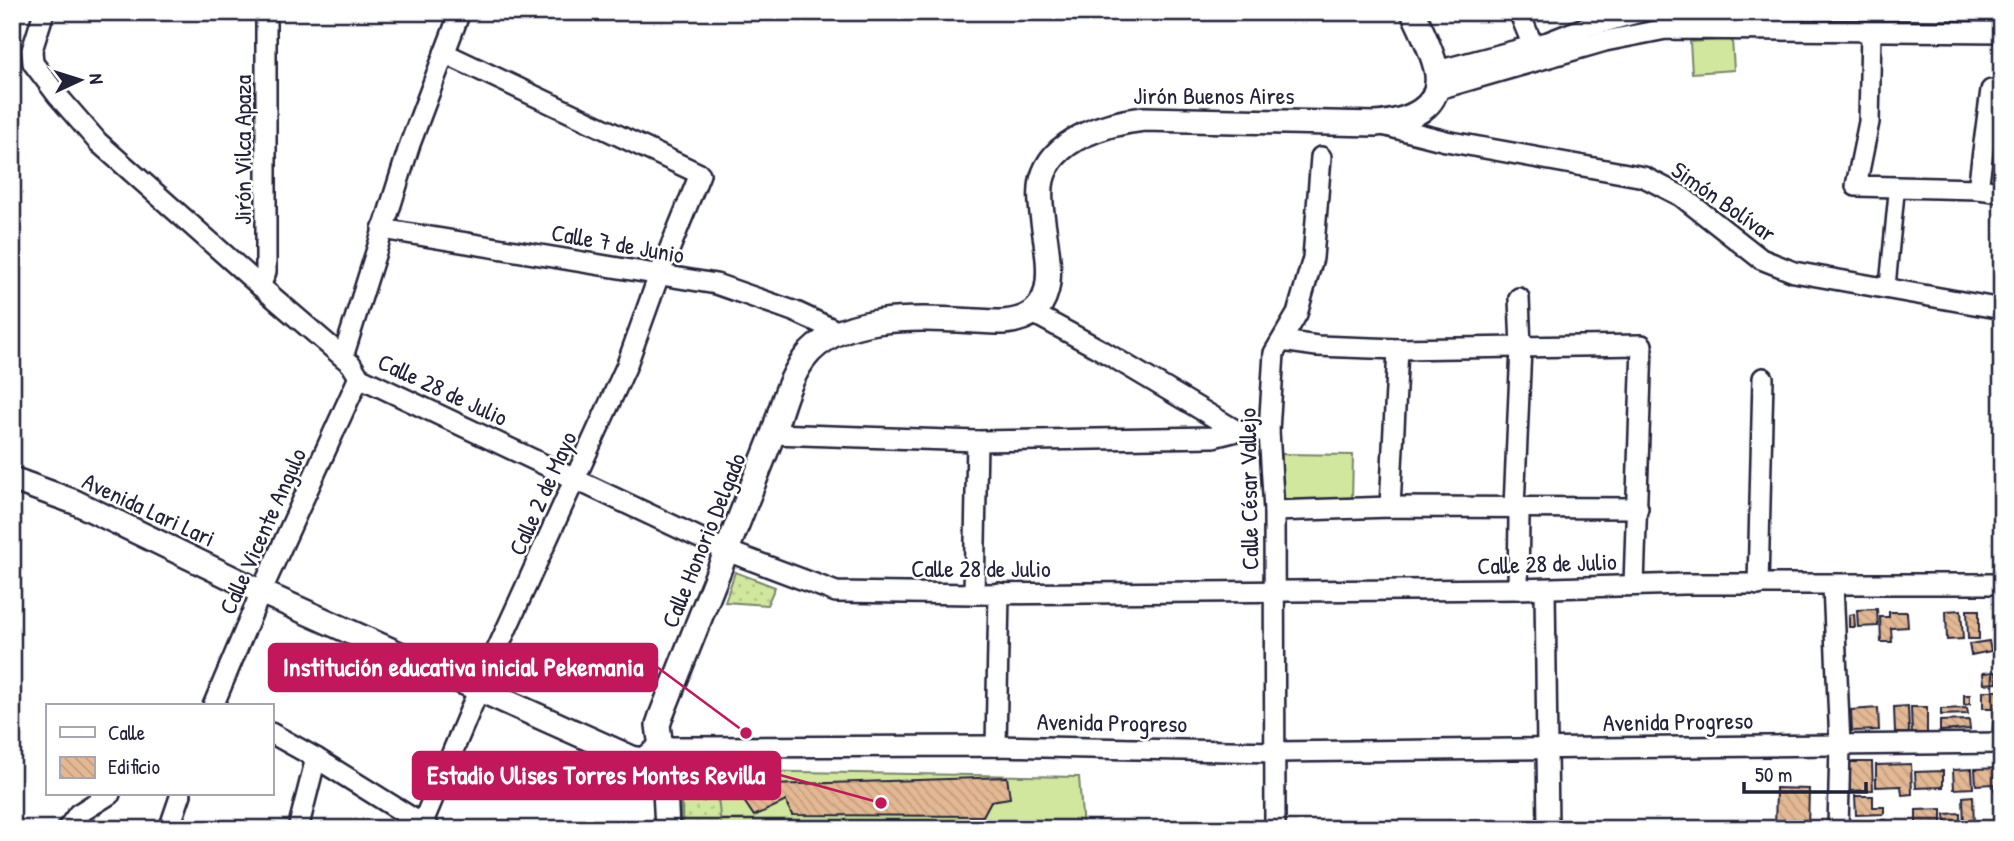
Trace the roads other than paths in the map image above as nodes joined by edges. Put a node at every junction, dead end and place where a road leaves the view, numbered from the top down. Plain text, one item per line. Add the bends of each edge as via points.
1 (44, 12) edge
2 (267, 12) edge
3 (460, 12) edge
4 (1413, 12) edge
5 (1519, 12) edge
6 (1640, 12) edge
7 (1871, 32) junction
8 (2002, 32) edge
9 (1535, 52) junction
10 (444, 53) junction
11 (1436, 80) junction
12 (1991, 90) dead end
13 (1376, 124) junction
14 (1321, 157) dead end
15 (1897, 188) junction
16 (1978, 189) junction
17 (2002, 192) edge
18 (382, 229) junction
19 (659, 275) junction
20 (260, 286) junction
21 (1881, 288) junction
22 (1519, 298) dead end
23 (2002, 309) edge
24 (1031, 312) junction
25 (839, 332) junction
26 (1282, 341) junction
27 (1521, 348) junction
28 (1398, 349) junction
29 (342, 357) junction
30 (359, 377) junction
31 (1763, 378) dead end
32 (1237, 431) junction
33 (1269, 431) junction
34 (773, 434) junction
35 (977, 441) junction
36 (12, 479) edge
37 (576, 479) junction
38 (1390, 507) junction
39 (1514, 507) junction
40 (1637, 508) junction
41 (1274, 511) junction
42 (727, 551) junction
43 (2002, 584) edge
44 (1634, 585) junction
45 (1758, 585) junction
46 (1833, 585) junction
47 (1518, 589) junction
48 (1545, 589) junction
49 (1275, 591) junction
50 (261, 592) junction
51 (999, 593) junction
52 (974, 594) junction
53 (479, 689) junction
54 (217, 704) edge
55 (273, 734) edge
56 (2002, 743) edge
57 (1840, 745) junction
58 (996, 746) junction
59 (661, 747) junction
60 (1548, 750) junction
61 (1275, 752) junction
62 (317, 758) junction
63 (107, 796) edge
64 (180, 796) edge
65 (72, 821) edge
66 (424, 827) edge
67 (169, 829) edge
68 (298, 829) edge
69 (667, 829) edge
70 (1275, 829) edge
71 (1548, 829) edge
72 (1838, 829) edge

1 - 20 street, Calle 28 de Julio via 32,50 33,63 58,96 98,142
2 - 20 street, Jirón Vilca Apaza via 266,272
3 - 10 street
4 - 11 street
5 - 9 street
6 - 9 street via 1589,26
7 - 8 street
7 - 9 street via 1666,29
7 - 15 street via 1869,122 1856,186
9 - 11 street
10 - 18 street
10 - 19 street, Calle 2 de Mayo via 700,174
11 - 13 street, Jirón Buenos Aires via 1424,109 1411,118
12 - 16 street
13 - 21 street, Simón Bolívar via 1644,177 1681,196 1761,259 1794,272
13 - 24 street, Jirón Buenos Aires via 1144,119 1089,133 1056,156 1042,181 1049,276 1045,294
14 - 26 street, Calle César Vallejo via 1313,258 1297,314
15 - 16 street
15 - 21 street via 1888,281
16 - 17 street
18 - 19 street, Calle 7 de Junio
18 - 29 street
19 - 25 street, Calle 7 de Junio via 716,284
19 - 37 street, Calle 2 de Mayo via 626,367
20 - 29 street, Calle 28 de Julio
21 - 23 street, Simón Bolívar
22 - 27 street
24 - 25 street via 1012,321 883,321
24 - 32 street
25 - 34 street, Calle Honorio Delgado via 814,347 800,365
26 - 28 street
26 - 33 street, Calle César Vallejo via 1275,353
27 - 28 street
27 - 39 street
27 - 40 street via 1642,345
28 - 38 street
29 - 30 street, Calle 28 de Julio
30 - 37 street, Calle 28 de Julio
30 - 50 street, Calle Vicente Angulo
31 - 45 street
32 - 33 street
32 - 35 street via 1213,437
33 - 41 street, Calle César Vallejo
34 - 35 street
34 - 42 street, Calle Honorio Delgado
35 - 52 street
36 - 50 street, Avenida Lari Lari via 75,502
37 - 42 street, Calle 28 de Julio
37 - 53 street, Calle 2 de Mayo
38 - 39 street
38 - 41 street
39 - 40 street
39 - 47 street via 1519,515
40 - 44 street
41 - 49 street, Calle César Vallejo
42 - 52 street, Calle 28 de Julio via 836,592
42 - 59 street, Calle Honorio Delgado via 661,716
43 - 46 street, Calle 28 de Julio
44 - 45 street, Calle 28 de Julio
44 - 48 street, Calle 28 de Julio
45 - 46 street, Calle 28 de Julio
46 - 57 street
47 - 48 street, Calle 28 de Julio
47 - 49 street, Calle 28 de Julio
48 - 60 street
49 - 51 street, Calle 28 de Julio
49 - 61 street, Calle César Vallejo
50 - 53 street, Avenida Progreso
50 - 54 street, Calle Vicente Angulo
51 - 52 street, Calle 28 de Julio
51 - 58 street
53 - 59 street, Avenida Progreso via 638,761
53 - 66 street, Calle 2 de Mayo
55 - 62 street
56 - 57 street, Avenida Progreso
57 - 60 street, Avenida Progreso
57 - 72 street
58 - 59 street, Avenida Progreso
58 - 61 street, Avenida Progreso
59 - 69 street, Calle Honorio Delgado
60 - 61 street, Avenida Progreso
60 - 71 street
61 - 70 street, Calle César Vallejo
62 - 66 street
62 - 68 street
63 - 65 street
64 - 67 street

